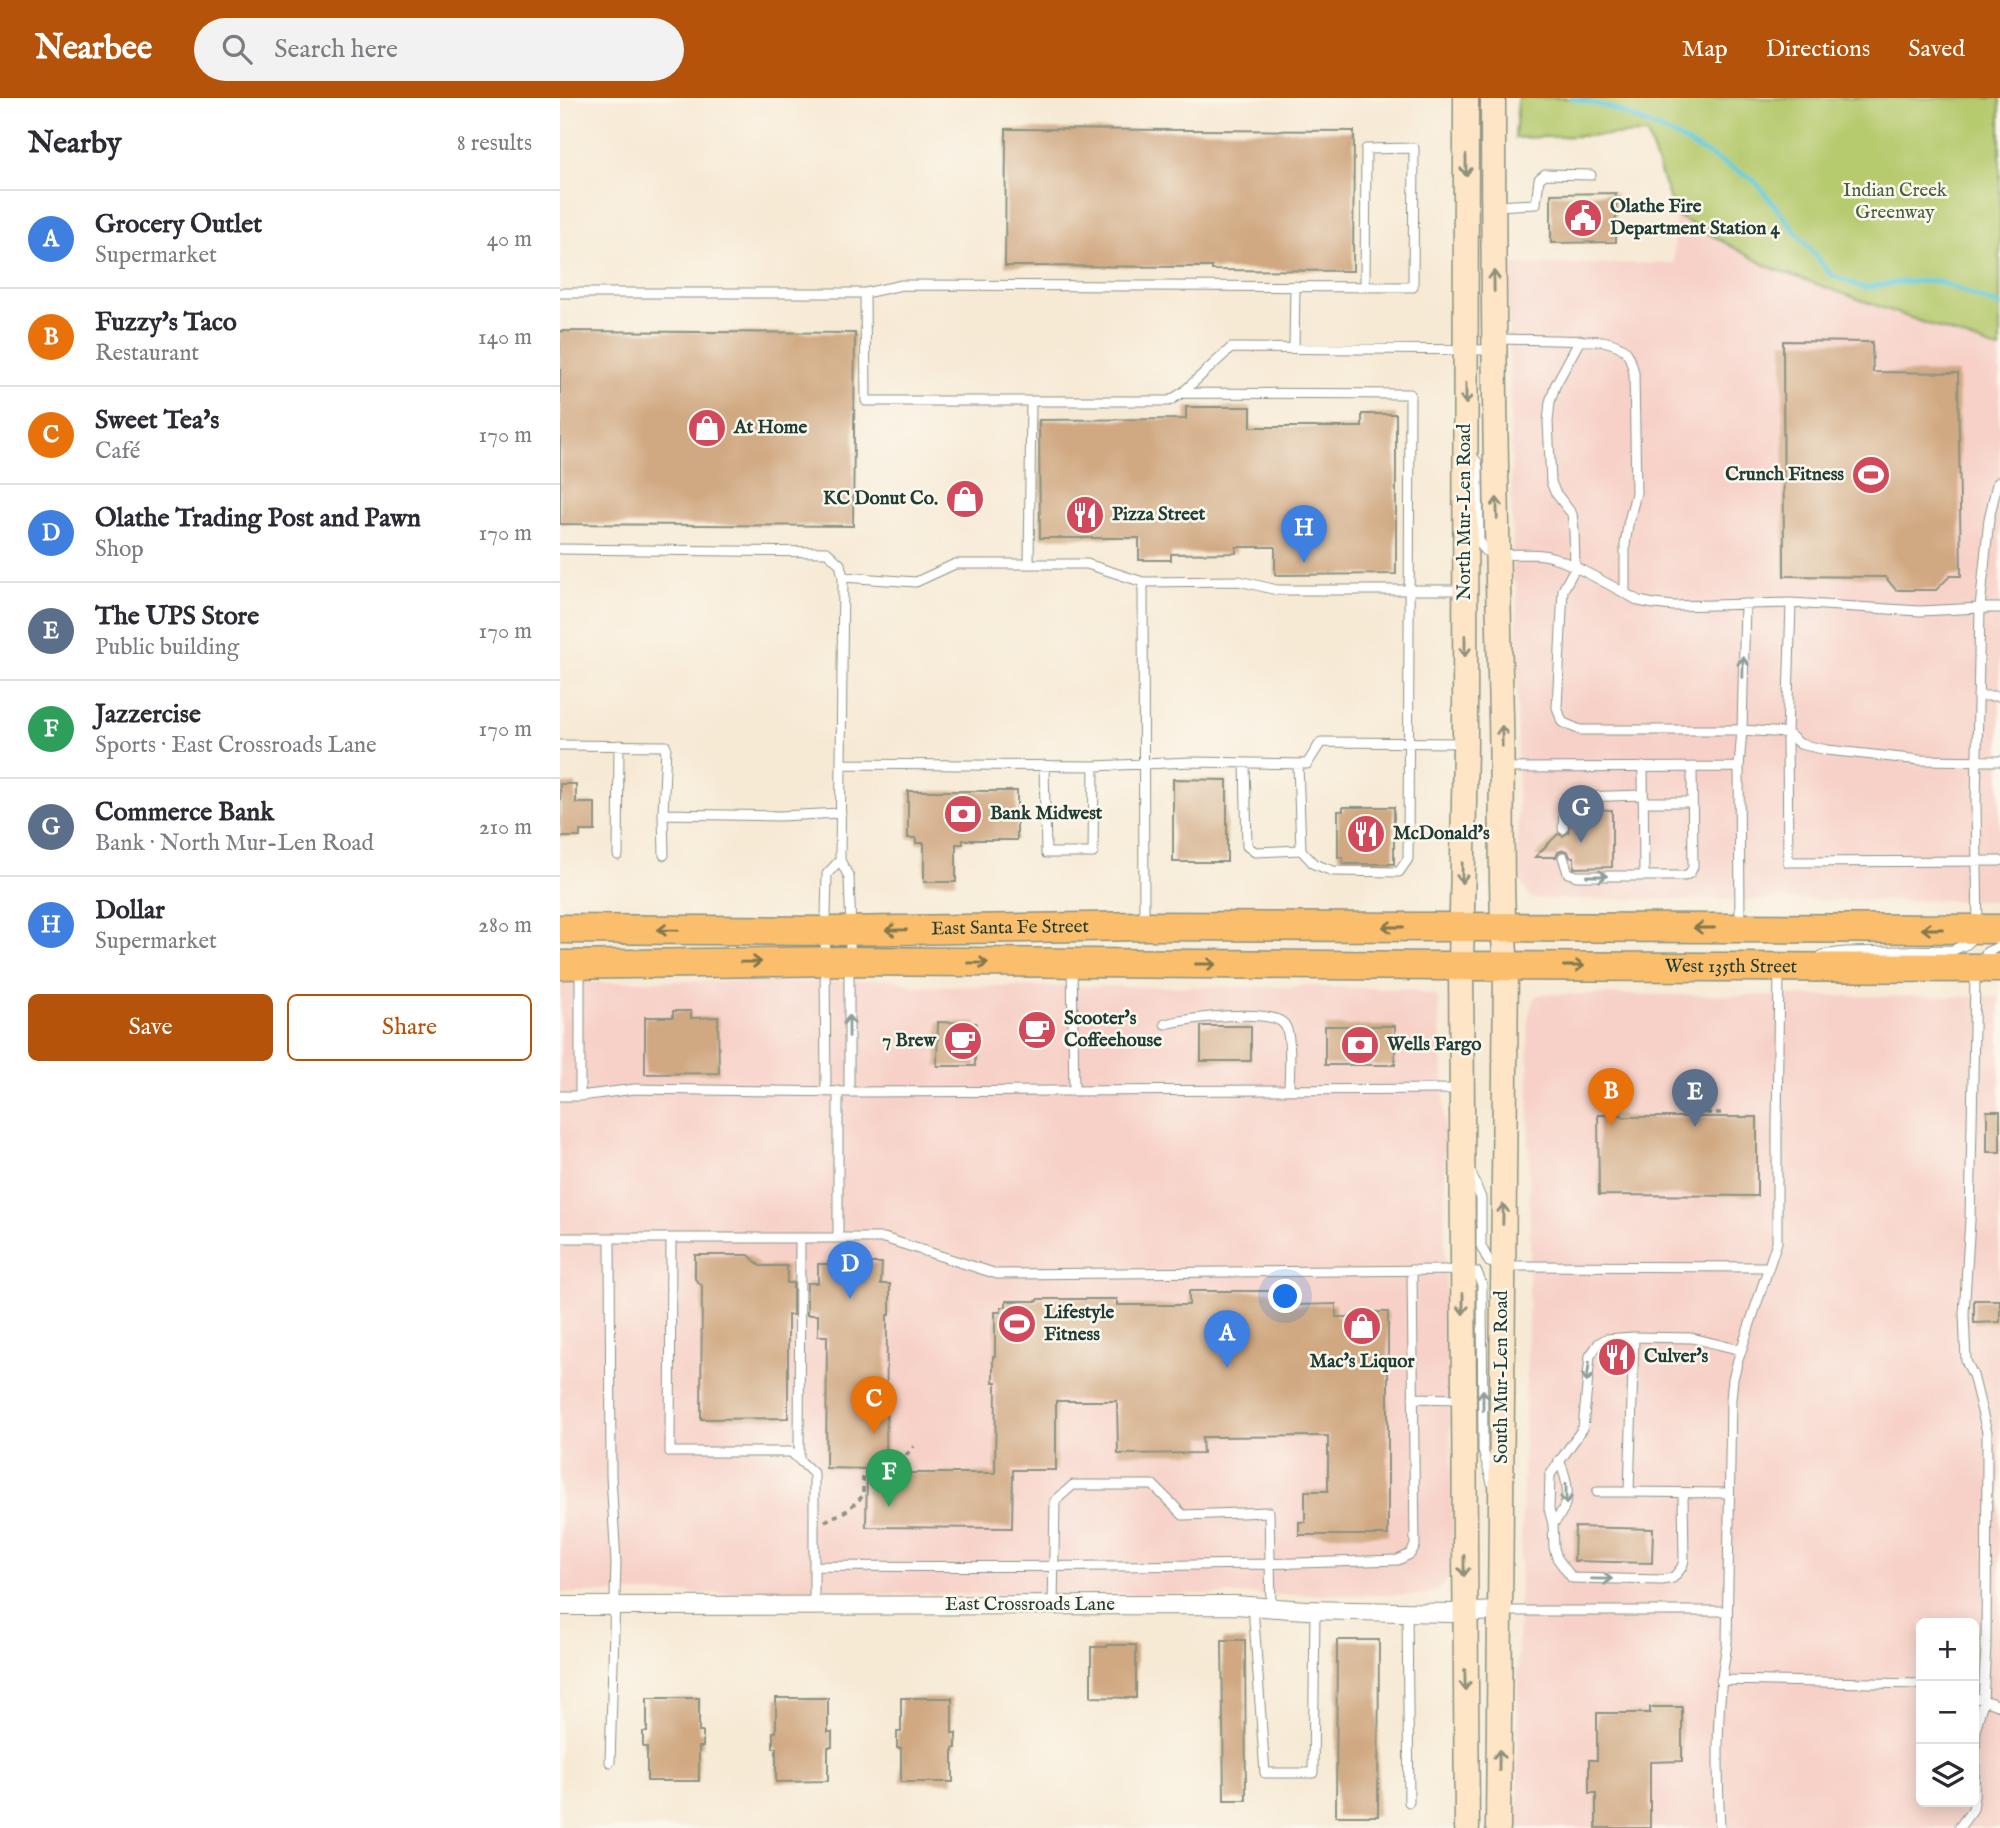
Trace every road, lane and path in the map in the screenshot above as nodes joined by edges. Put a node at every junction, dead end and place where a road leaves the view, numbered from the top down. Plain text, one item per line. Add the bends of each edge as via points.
1 (1466, 98) edge
2 (1493, 98) edge
3 (1591, 175) dead end
4 (1493, 206) junction
5 (1295, 286) junction
6 (1365, 287) junction
7 (560, 293) edge
8 (865, 293) junction
9 (1580, 341) junction
10 (1495, 344) junction
11 (1294, 348) junction
12 (1466, 349) junction
13 (1182, 393) junction
14 (1031, 402) junction
15 (1465, 449) junction
16 (2000, 481) edge
17 (560, 549) edge
18 (1497, 554) junction
19 (1029, 564) junction
20 (1575, 568) junction
21 (843, 577) junction
22 (1143, 582) junction
23 (1410, 590) junction
24 (1465, 590) junction
25 (1625, 593) junction
26 (1791, 603) junction
27 (1745, 604) junction
28 (1980, 608) junction
29 (2000, 608) edge
30 (1978, 696) junction
31 (2000, 696) edge
32 (1742, 730) junction
33 (1787, 733) junction
34 (1410, 742) junction
35 (1465, 743) junction
36 (560, 745) edge
37 (619, 745) junction
38 (1978, 761) junction
39 (2000, 761) edge
40 (1143, 763) junction
41 (1245, 763) junction
42 (842, 764) junction
43 (1044, 765) junction
44 (1298, 765) junction
45 (1094, 766) junction
46 (1643, 767) junction
47 (1692, 767) junction
48 (1739, 767) junction
49 (1503, 768) junction
50 (1643, 799) junction
51 (1692, 802) junction
52 (841, 813) junction
53 (663, 814) junction
54 (1563, 829) dead end
55 (1301, 850) junction
56 (618, 855) dead end
57 (664, 855) dead end
58 (1563, 857) dead end
59 (840, 860) junction
60 (2000, 861) edge
61 (1978, 862) junction
62 (1644, 876) junction
63 (1144, 926) junction
64 (1461, 927) junction
65 (1502, 927) junction
66 (1740, 928) junction
67 (560, 929) edge
68 (1989, 929) edge
69 (838, 931) junction
70 (2000, 946) edge
71 (837, 961) junction
72 (1072, 963) junction
73 (570, 965) edge
74 (1461, 966) junction
75 (1506, 966) junction
76 (1791, 967) junction
77 (1990, 967) edge
78 (1165, 1024) dead end
79 (1462, 1089) junction
80 (1289, 1090) junction
81 (826, 1091) junction
82 (838, 1091) junction
83 (1074, 1091) junction
84 (849, 1092) junction
85 (560, 1096) edge
86 (580, 1096) junction
87 (1706, 1114) dead end
88 (1723, 1114) dead end
89 (1462, 1151) junction
90 (560, 1238) edge
91 (610, 1238) junction
92 (671, 1238) junction
93 (800, 1238) junction
94 (838, 1238) junction
95 (1503, 1266) junction
96 (1768, 1267) junction
97 (1412, 1270) junction
98 (1463, 1270) junction
99 (1634, 1337) junction
100 (1741, 1350) junction
101 (1413, 1398) junction
102 (1463, 1399) junction
103 (914, 1446) dead end
104 (799, 1460) junction
105 (1559, 1460) junction
106 (1597, 1492) dead end
107 (1629, 1492) junction
108 (1683, 1493) junction
109 (1729, 1493) junction
110 (1501, 1515) junction
111 (1553, 1524) junction
112 (814, 1527) junction
113 (1270, 1564) junction
114 (814, 1566) junction
115 (1054, 1567) junction
116 (814, 1605) junction
117 (1053, 1605) junction
118 (560, 1606) edge
119 (616, 1606) junction
120 (1262, 1606) junction
121 (1315, 1610) junction
122 (1500, 1611) junction
123 (1727, 1611) junction
124 (1407, 1612) junction
125 (1465, 1612) junction
126 (1721, 1680) junction
127 (1916, 1684) edge
128 (1979, 1692) edge
129 (1979, 1699) edge
130 (2000, 1706) edge
131 (610, 1762) dead end
132 (1409, 1802) dead end
133 (1973, 1807) edge
134 (1467, 1828) edge
135 (1498, 1828) edge
136 (1720, 1828) edge
137 (1959, 1828) edge

1 -> 12 main road, North Mur-Len Road
2 - 4 main road, North Mur-Len Road
3 - 4 lane via 1545,174 1539,179 1536,204
10 -> 4 main road, North Mur-Len Road
5 - 6 lane
5 - 8 lane via 902,285
5 - 11 lane
6 - 6 lane via 1366,149 1414,148 1413,287
7 - 8 lane
8 - 14 lane via 866,401
9 - 10 lane
9 - 20 lane via 1556,386 1548,422 1552,482 1572,514
9 - 25 lane via 1619,345 1631,357 1634,373 1636,494 1625,545
10 - 12 lane
18 -> 10 main road, North Mur-Len Road
11 - 12 lane
11 - 13 lane via 1231,348
12 -> 15 main road, North Mur-Len Road
13 - 14 lane via 1169,401
13 - 23 lane via 1410,394
14 - 19 lane
15 - 18 lane via 1478,468 1480,544
15 - 24 main road, North Mur-Len Road
16 - 28 lane via 1989,519
17 - 21 lane via 827,552 840,564
18 - 20 lane via 1553,557
49 -> 18 main road, North Mur-Len Road
19 - 21 lane via 955,564 916,582
19 - 22 lane via 1087,564
20 - 25 lane
20 - 32 lane via 1563,590 1557,707 1562,722 1580,730
21 - 42 lane
22 - 23 lane via 1239,581 1277,590
22 - 40 lane
23 - 24 lane
23 - 34 lane
24 -> 35 main road, North Mur-Len Road
25 - 27 lane via 1639,601 1674,606
26 - 27 lane
26 - 28 lane via 1920,611
26 - 33 lane
32 -> 27 lane
28 - 29 lane
28 - 30 lane
30 - 31 lane
30 - 38 lane
32 - 33 lane
32 - 48 lane
33 - 38 lane via 1800,744 1827,750
33 - 61 lane via 1788,862
34 - 35 lane
34 - 44 lane via 1321,742 1307,765
34 - 55 lane via 1408,859 1399,872 1333,871 1314,864
35 -> 64 main road, North Mur-Len Road
36 - 37 lane
37 - 53 lane via 666,746
37 - 56 lane
38 - 39 lane
38 - 61 lane
40 - 41 lane
40 - 45 lane
40 - 63 lane
41 - 44 lane
41 - 55 lane via 1247,846 1255,852
42 - 43 lane
42 - 52 lane
43 - 45 lane
43 - 45 lane via 1046,853 1093,853
44 - 55 lane
46 - 47 lane
46 - 49 lane
46 - 50 lane
47 - 48 lane
47 - 51 lane
48 - 66 lane
49 - 65 main road, North Mur-Len Road
50 - 51 lane
50 - 54 lane via 1578,797 1564,808
50 - 62 lane
51 - 62 lane via 1690,873
52 - 53 lane
52 - 59 lane
53 - 57 lane
58 -> 62 lane via 1568,873 1577,876
59 - 69 lane via 849,877
59 - 69 lane via 827,874
60 - 61 lane
61 - 68 lane
64 -> 63 main road, East Santa Fe Street
63 -> 69 main road, East Santa Fe Street
64 - 65 main road, West 135th Street
64 - 74 main road, South Mur-Len Road
66 -> 65 main road, West 135th Street
65 - 75 main road, South Mur-Len Road
68 -> 66 main road, West 135th Street
69 -> 67 main road, East Santa Fe Street
68 - 76 lane via 1953,950 1823,954
69 - 71 lane
69 - 71 lane
70 - 77 lane via 1987,953
71 -> 72 main road, East Santa Fe Street
73 -> 71 main road, East Santa Fe Street
71 - 81 lane
84 -> 71 lane
72 -> 74 main road, East Santa Fe Street
72 - 83 lane
73 - 86 lane
74 - 75 main road, West 135th Street
74 - 79 main road, South Mur-Len Road
75 -> 76 main road, West 135th Street
95 -> 75 main road, South Mur-Len Road
76 - 77 main road, West 135th Street
76 - 96 lane via 1777,1127 1777,1241
77 - 128 lane via 1975,979 1964,1314 1966,1361 1987,1432 1986,1646
78 - 80 lane via 1212,1016 1274,1018 1289,1033
79 - 80 lane
79 - 89 main road, South Mur-Len Road
80 - 83 lane
81 - 82 lane
81 - 86 lane via 635,1089
82 - 84 lane
82 - 94 lane
83 - 84 lane
85 - 86 lane
87 - 88 path
89 - 95 lane via 1481,1198 1481,1246 1489,1262
89 - 98 main road, South Mur-Len Road
90 - 91 lane
91 - 92 lane
91 - 119 lane
92 - 93 lane
92 - 104 lane via 670,1452 791,1452
93 - 94 lane
93 - 104 lane
94 - 97 lane via 884,1238 997,1274
95 - 96 lane
95 - 110 main road, South Mur-Len Road
96 - 100 lane
97 - 98 lane
97 - 101 lane
98 -> 102 main road, South Mur-Len Road
110 -> 98 lane via 1483,1450 1482,1284 1477,1272
99 - 100 lane via 1692,1338
99 -> 105 lane via 1606,1339 1590,1356 1583,1428
99 - 107 lane
100 - 109 lane via 1731,1399
101 - 102 lane
101 - 113 lane via 1415,1546 1410,1554 1398,1560
102 -> 125 main road, South Mur-Len Road
103 - 112 path via 891,1473 863,1473 863,1496 846,1511
104 - 112 lane via 814,1474
105 - 111 lane via 1550,1475
105 -> 111 lane via 1567,1502
106 - 107 lane
107 - 108 lane
108 - 109 lane
111 -> 108 lane via 1557,1558 1572,1578 1673,1578 1684,1560
109 - 123 lane
110 - 122 main road, South Mur-Len Road
112 - 114 lane
113 - 115 lane
113 - 115 lane via 1269,1512 1183,1515 1153,1485 1073,1485 1055,1501
113 - 120 lane
114 - 115 lane
114 - 116 lane
115 - 117 lane
116 - 117 street, East Crossroads Lane
116 - 119 street, East Crossroads Lane
117 - 120 street, East Crossroads Lane
118 - 119 street, East Crossroads Lane
119 - 131 lane
120 - 121 street, East Crossroads Lane
120 - 121 lane via 1265,1773 1313,1773
121 - 124 street, East Crossroads Lane
122 - 123 lane
122 - 125 street, East Crossroads Lane
135 -> 122 main road, South Mur-Len Road
123 - 126 lane
124 - 125 street, East Crossroads Lane
124 - 132 lane
125 -> 134 main road, South Mur-Len Road
126 - 127 lane
126 - 136 lane
129 - 130 lane
133 - 137 lane

